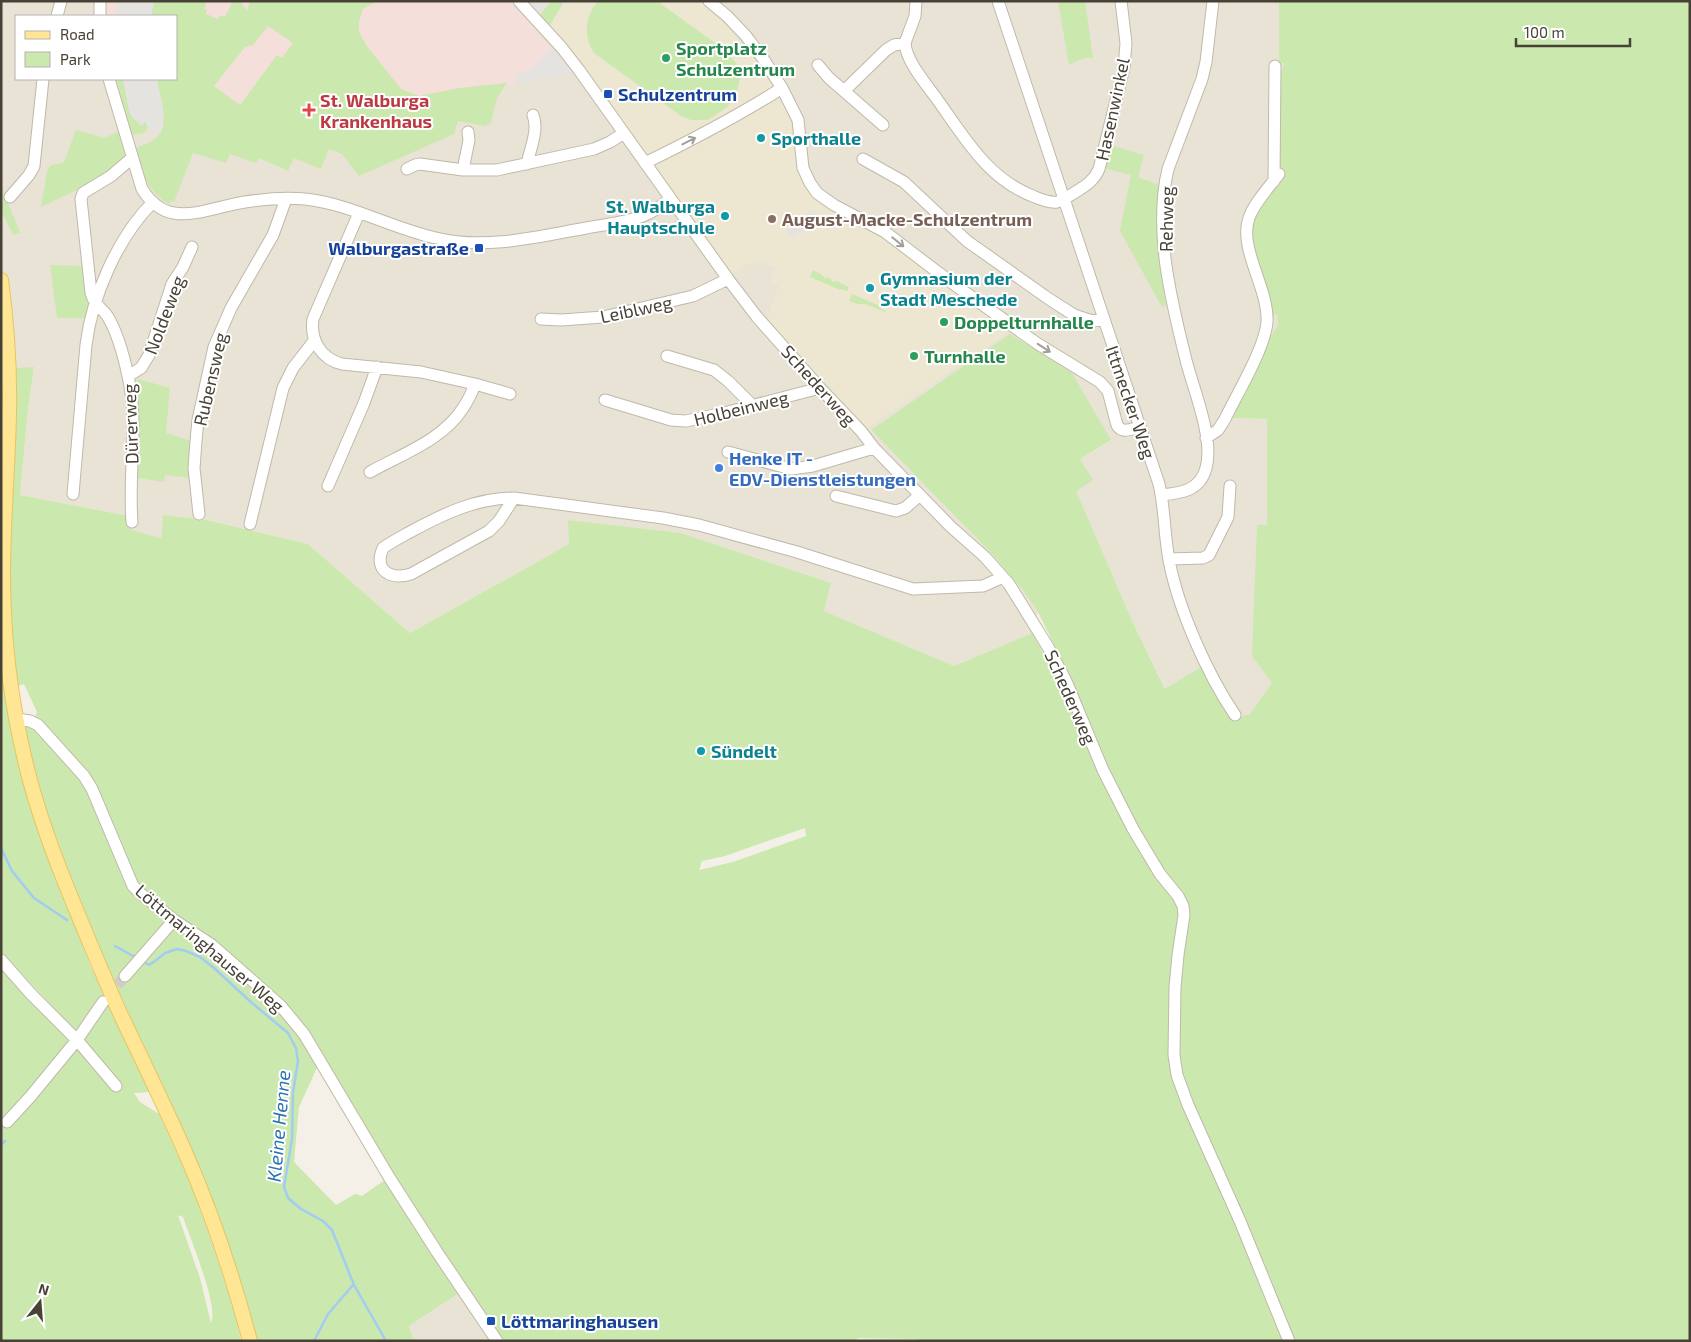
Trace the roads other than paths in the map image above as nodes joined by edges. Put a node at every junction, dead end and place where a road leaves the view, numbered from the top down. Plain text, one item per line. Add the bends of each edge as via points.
1 (61, 1) edge
2 (100, 1) edge
3 (519, 1) edge
4 (709, 1) edge
5 (916, 1) edge
6 (998, 1) edge
7 (1121, 1) edge
8 (1213, 1) edge
9 (57, 15) edge
10 (100, 15) edge
11 (905, 43) junction
12 (818, 65) dead end
13 (1275, 66) dead end
14 (43, 80) edge
15 (109, 80) edge
16 (782, 88) junction
17 (844, 91) junction
18 (533, 115) dead end
19 (883, 125) dead end
20 (468, 132) dead end
21 (624, 133) junction
22 (132, 158) junction
23 (863, 159) dead end
24 (645, 163) junction
25 (527, 164) junction
26 (407, 169) dead end
27 (463, 170) junction
28 (10, 197) dead end
29 (286, 199) junction
30 (670, 199) junction
31 (1063, 199) junction
32 (153, 202) junction
33 (359, 212) junction
34 (192, 247) dead end
35 (728, 279) junction
36 (1, 280) edge
37 (96, 305) junction
38 (541, 319) dead end
39 (1104, 320) junction
40 (314, 342) junction
41 (667, 356) dead end
42 (377, 367) junction
43 (128, 376) junction
44 (475, 384) junction
45 (820, 388) junction
46 (510, 394) dead end
47 (605, 400) dead end
48 (752, 405) junction
49 (1140, 427) junction
50 (1206, 438) junction
51 (874, 448) junction
52 (728, 452) dead end
53 (370, 472) dead end
54 (328, 486) dead end
55 (1230, 486) dead end
56 (73, 494) dead end
57 (920, 495) junction
58 (836, 496) dead end
59 (1162, 496) junction
60 (514, 498) junction
61 (199, 514) dead end
62 (132, 522) dead end
63 (250, 524) dead end
64 (1168, 558) junction
65 (1003, 577) junction
66 (1235, 715) dead end
67 (16, 719) junction
68 (174, 920) junction
69 (1, 960) edge
70 (125, 976) tunnel mouth
71 (103, 1002) tunnel mouth
72 (77, 1040) junction
73 (116, 1086) dead end
74 (7, 1122) dead end
75 (250, 1341) edge
76 (497, 1341) edge
77 (1288, 1341) edge

1 - 9 street
2 - 10 street
3 - 21 street, Schederweg via 567,54
4 - 16 street via 746,36
5 - 11 street via 915,16
6 - 31 street, Ittmecker Weg
7 - 31 street, Hasenwinkel via 1125,61 1101,163 1092,180
8 - 50 street, Rehweg via 1202,79 1168,169 1164,208 1168,285
11 - 17 street via 886,50
11 - 31 street via 907,53 920,74 991,170 1011,186 1031,196 1058,202
12 - 17 street
13 - 50 street via 1276,177 1250,215 1247,229 1267,313 1264,336 1225,419 1218,430
14 - 28 street via 34,166
15 - 22 street
24 -> 16 street via 716,128
16 -> 49 street via 798,120 802,164 813,188 828,202 885,232 1038,344 1100,382 1108,391 1120,430
17 - 19 street
18 - 25 street via 535,131
20 - 27 street
21 - 24 street, Schederweg
21 - 25 street via 594,149
22 - 32 street via 142,189
22 - 37 street via 81,195 91,293
23 - 39 street via 904,182 967,241 1049,299 1074,315 1094,321
24 - 30 street, Schederweg
25 - 27 street via 490,170
26 - 27 street via 420,164
29 - 32 street via 245,202 183,214 168,212
29 - 33 street via 319,201
29 - 61 street, Rubensweg via 273,235 231,308 214,347 196,441 194,468
30 - 33 street via 634,218 538,237 491,242 437,238
30 - 35 street, Schederweg
31 - 39 street, Ittmecker Weg
32 - 37 street via 139,217 118,251
33 - 40 street via 315,313 312,324
34 - 43 street, Noldeweg via 172,284 149,355 141,368
35 - 38 street, Leiblweg via 694,296 603,317
35 - 45 street, Schederweg
36 - 67 main road via 9,361 3,575 5,639
37 - 43 street, Dürerweg via 111,324
37 - 56 street via 86,346
39 - 49 street, Ittmecker Weg
40 - 42 street via 333,362
40 - 63 street via 293,368 283,388
41 - 48 street via 714,370
42 - 44 street via 421,372
42 - 54 street
43 - 62 street, Dürerweg via 134,436
44 - 46 street
44 - 53 street via 463,409 438,435
45 - 48 street, Holbeinweg
45 - 51 street, Schederweg
47 - 48 street, Holbeinweg via 682,421
49 - 59 street, Ittmecker Weg
50 - 59 street, Rehweg via 1206,469 1198,484 1182,493
51 - 52 street via 798,469 747,460
51 - 57 street, Schederweg
55 - 64 street via 1229,512 1209,555 1203,558
57 - 58 street via 906,508 896,511
57 - 65 street, Schederweg
59 - 64 street, Ittmecker Weg
60 - 60 street via 463,507 416,528 383,548 382,567 395,577 411,574 489,531
60 - 65 street via 663,518 699,526 814,557 907,588 983,586
64 - 66 street, Ittmecker Weg via 1183,610 1222,696
65 - 77 street, Schederweg via 1026,610 1066,681 1103,770 1133,829 1181,902 1184,915 1175,987 1174,1055 1177,1076
67 - 68 street, Löttmaringhauser Weg via 30,720 38,725 84,776 96,795 133,886
67 - 75 main road via 36,802 65,882 117,1006 186,1153 224,1254
68 - 70 street
68 - 76 street, Löttmaringhauser Weg via 212,945 280,1005 304,1034 389,1177
69 - 72 street
71 - 72 street
72 - 73 street
72 - 74 street

